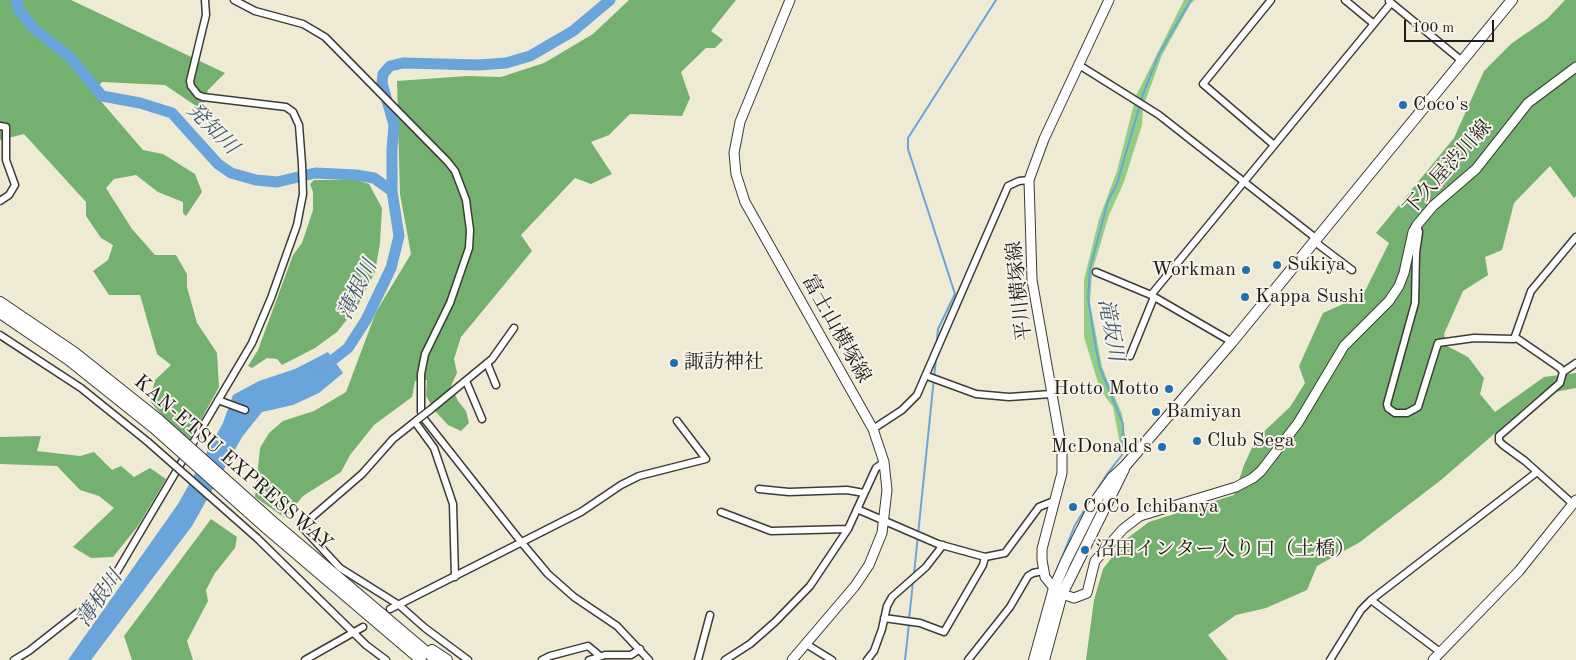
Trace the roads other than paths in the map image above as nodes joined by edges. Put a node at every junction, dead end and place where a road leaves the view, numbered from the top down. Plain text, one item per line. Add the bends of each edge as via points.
1 (205, 0) edge
2 (234, 0) edge
3 (790, 0) edge
4 (1109, 0) edge
5 (1271, 0) edge
6 (1345, 0) edge
7 (1512, 0) edge
8 (1389, 1) edge
9 (1374, 24) junction
10 (1462, 61) junction
11 (1079, 65) junction
12 (1576, 67) edge
13 (0, 126) edge
14 (1274, 145) junction
15 (1029, 180) junction
16 (1244, 182) junction
17 (0, 201) edge
18 (1417, 225) junction
19 (1576, 237) edge
20 (1316, 240) junction
21 (1352, 270) dead end
22 (1096, 272) dead end
23 (1153, 296) junction
24 (0, 302) edge
25 (0, 313) edge
26 (514, 328) dead end
27 (0, 335) edge
28 (1515, 337) junction
29 (1232, 342) junction
30 (1130, 356) dead end
31 (488, 363) junction
32 (1576, 363) edge
33 (1563, 372) junction
34 (927, 376) junction
35 (466, 381) junction
36 (496, 385) dead end
37 (1051, 394) junction
38 (218, 400) junction
39 (245, 410) dead end
40 (482, 419) dead end
41 (416, 421) junction
42 (677, 421) dead end
43 (157, 424) junction
44 (873, 429) junction
45 (884, 462) junction
46 (1537, 472) junction
47 (759, 488) dead end
48 (864, 493) junction
49 (1054, 500) junction
50 (1575, 502) edge
51 (857, 509) junction
52 (721, 512) dead end
53 (885, 521) junction
54 (269, 525) junction
55 (848, 529) junction
56 (522, 544) junction
57 (943, 545) junction
58 (985, 557) junction
59 (1044, 571) junction
60 (455, 577) junction
61 (1058, 591) junction
62 (1371, 600) junction
63 (364, 601) junction
64 (399, 605) junction
65 (390, 609) dead end
66 (710, 615) dead end
67 (884, 618) junction
68 (363, 627) dead end
69 (354, 633) junction
70 (806, 644) junction
71 (640, 649) junction
72 (1440, 652) junction
73 (600, 656) junction
74 (14, 660) edge
75 (305, 660) edge
76 (386, 660) edge
77 (421, 660) edge
78 (436, 660) edge
79 (447, 660) edge
80 (468, 660) edge
81 (542, 660) edge
82 (589, 660) edge
83 (649, 660) edge
84 (698, 660) edge
85 (725, 660) edge
86 (792, 660) edge
87 (832, 660) edge
88 (867, 660) edge
89 (968, 660) edge
90 (1034, 660) edge
91 (1044, 660) edge
92 (1330, 660) edge
93 (1433, 660) edge

1 - 38 street via 206,15 190,81 194,91 203,97 290,109 299,124 303,194 298,225 271,298 252,343
2 - 56 street via 314,30 334,45 451,166 462,185 470,238 450,303 425,354 420,374 419,406 425,420
3 - 44 main road, 富士山横塚線 via 740,122 734,153 736,174 746,202
4 - 11 main road, 平川横塚線
5 - 14 street via 1203,84
6 - 9 street
7 - 10 highway
8 - 9 street
8 - 10 street
9 - 14 street
10 - 20 highway
11 - 15 main road, 平川横塚線 via 1044,139
11 - 16 street via 1137,100
12 - 18 main road, 下久屋渋川線 via 1528,103 1476,169 1433,206
13 - 17 street via 6,127 6,160 15,185 12,192
14 - 16 street
15 - 34 street via 1008,186
15 - 37 main road, 平川横塚線 via 1032,280
16 - 20 street
16 - 23 street
18 - 28 street via 1414,303 1388,408 1402,414 1418,407 1438,343
18 - 61 main road, 下久屋渋川線 via 1399,286 1389,301 1344,346 1302,417 1261,471 1236,487 1140,516 1123,529 1095,560 1087,593 1074,598
19 - 28 street via 1531,291
20 - 21 street
20 - 29 highway
22 - 23 street
23 - 29 street
23 - 30 street
24 - 43 highway, KAN-ETSU EXPRESSWAY via 75,353
25 - 43 highway, KAN-ETSU EXPRESSWAY
26 - 31 street
27 - 69 street, bridge via 81,388 148,442 257,538
28 - 33 street
29 - 61 highway via 1097,499
31 - 35 street
31 - 36 street
32 - 33 street
33 - 46 street via 1560,383 1499,436 1503,445
34 - 37 street via 976,394 1009,397
34 - 44 street via 918,395 908,405
35 - 40 street
35 - 41 street, bridge
37 - 49 main road, 平川横塚線 via 1062,462
38 - 39 street
38 - 74 street via 115,575 95,599
41 - 60 street via 434,448 453,504
41 - 64 street via 303,526 340,568
42 - 56 street via 706,459 639,476
43 - 54 highway, KAN-ETSU EXPRESSWAY, bridge
44 - 45 main road, 富士山横塚線
45 - 48 street via 876,468
45 - 53 main road, 富士山横塚線 via 887,490
46 - 50 street
46 - 62 street
47 - 48 street via 788,492 848,490
48 - 51 street
49 - 58 street via 1038,507 1005,553
49 - 59 main road, 平川横塚線 via 1042,549
50 - 72 main road via 1518,571
51 - 53 street
51 - 55 street
52 - 55 street via 771,531
53 - 57 street
53 - 70 main road, 富士山横塚線 via 880,543 863,576
54 - 63 highway, KAN-ETSU EXPRESSWAY
54 - 77 highway, KAN-ETSU EXPRESSWAY
55 - 85 street via 817,577 784,614 750,644
56 - 60 street
56 - 71 street via 557,583 617,626
57 - 58 street
57 - 67 street via 926,567 892,598
58 - 67 street via 944,632 920,623
59 - 61 main road, 平川横塚線
59 - 89 street via 1028,576 1010,608
60 - 64 street
61 - 90 highway
61 - 91 highway
62 - 72 street
62 - 92 street via 1361,610
63 - 78 highway, KAN-ETSU EXPRESSWAY
63 - 79 highway
64 - 65 street
64 - 80 street
66 - 84 street
67 - 88 street via 874,650
68 - 69 street
69 - 75 street
69 - 76 street
70 - 86 main road, 富士山横塚線
70 - 87 street
71 - 73 street via 631,655
71 - 83 street
72 - 93 main road
73 - 81 street via 588,646
73 - 82 street

